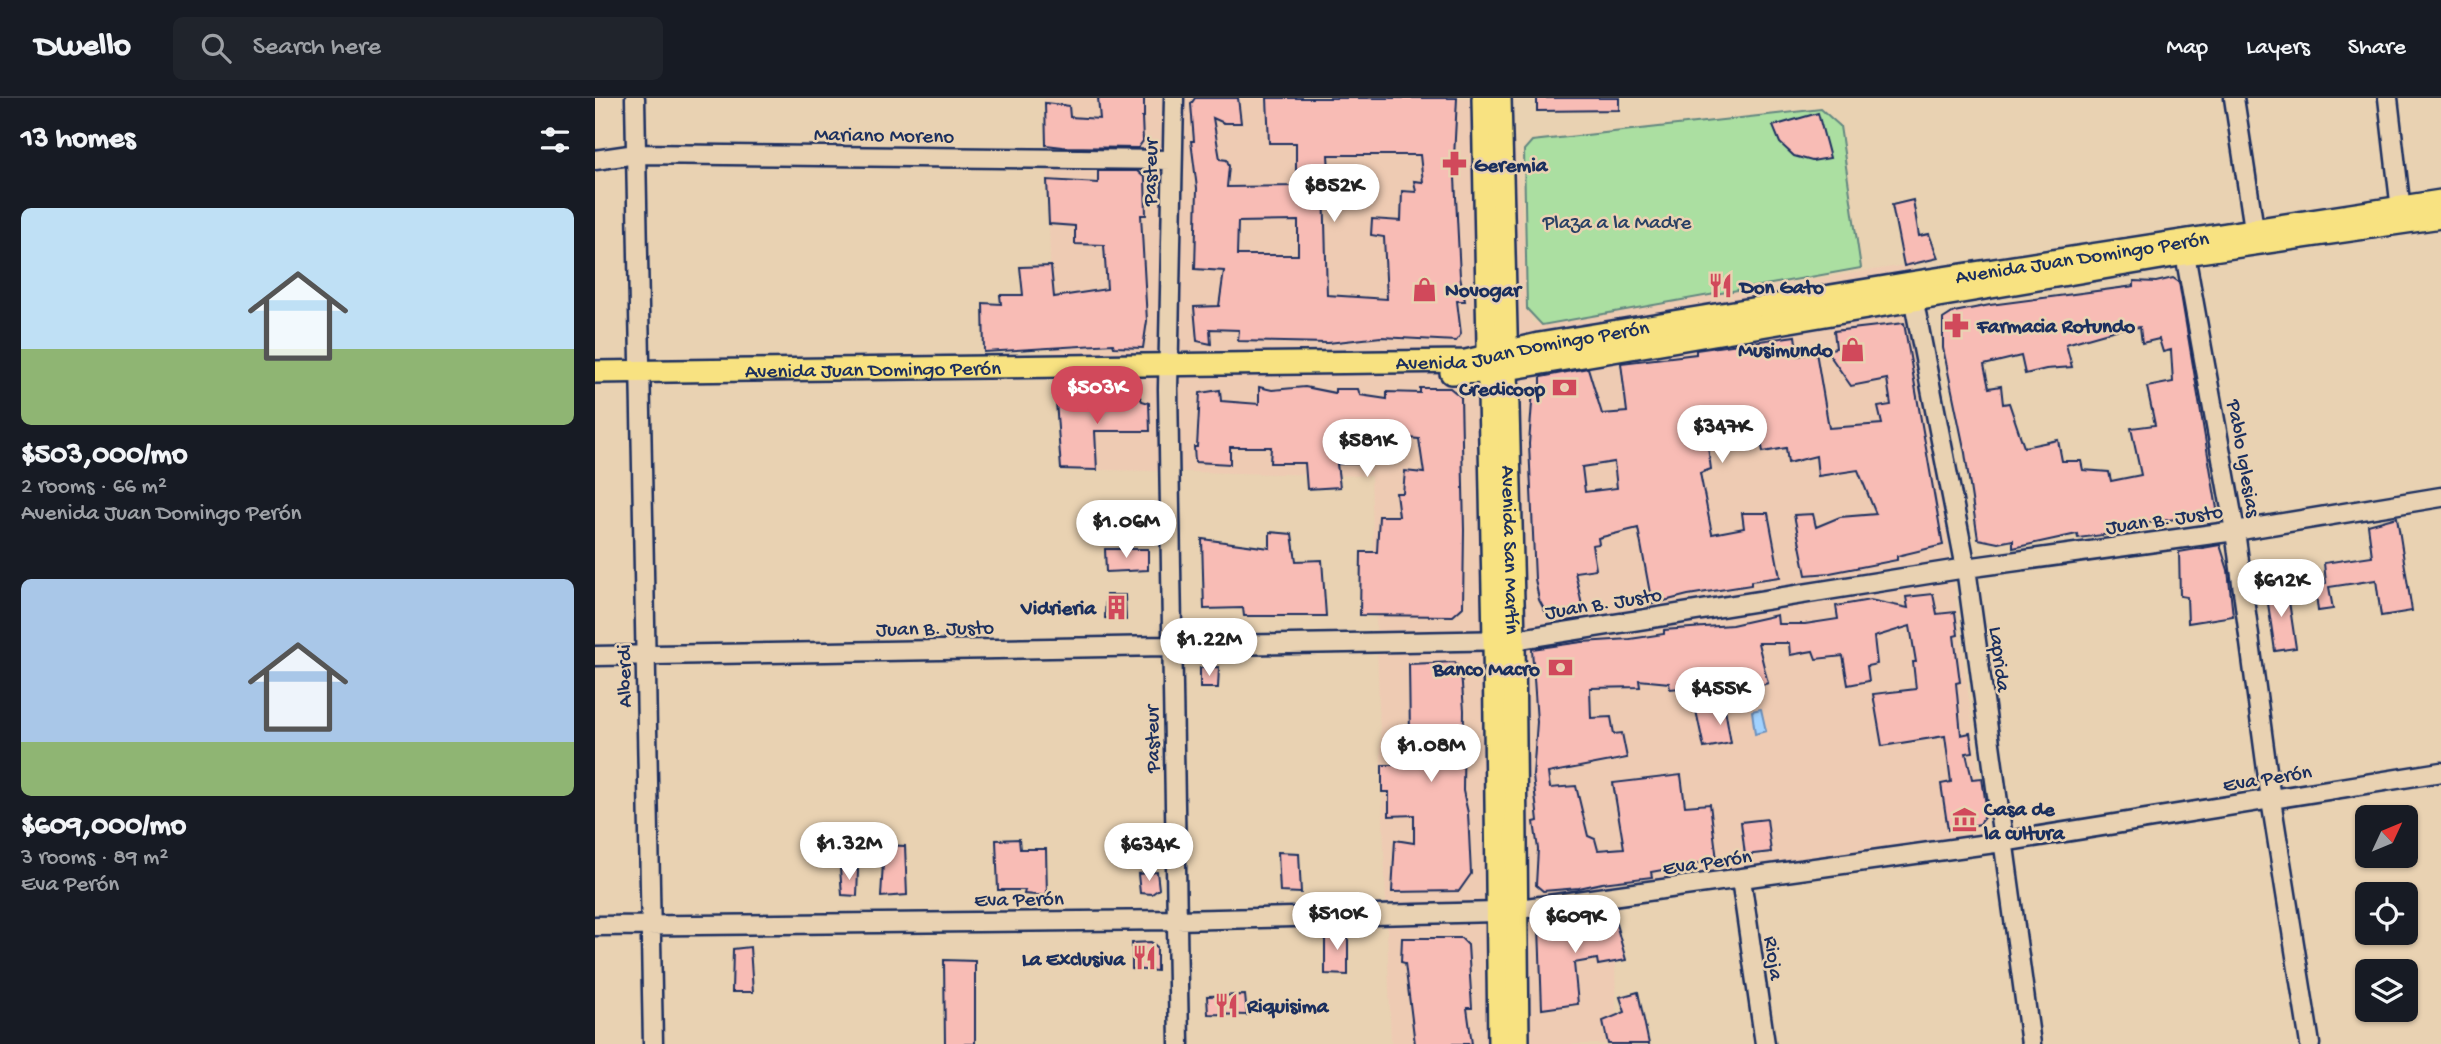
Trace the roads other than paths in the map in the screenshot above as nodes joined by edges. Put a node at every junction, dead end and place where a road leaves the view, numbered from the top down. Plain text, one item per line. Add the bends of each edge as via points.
1 (635, 98) edge
2 (1174, 98) edge
3 (1483, 98) edge
4 (1500, 98) edge
5 (2234, 98) edge
6 (2388, 98) edge
7 (636, 154) junction
8 (595, 160) edge
9 (1172, 160) junction
10 (2441, 201) edge
11 (2401, 215) junction
12 (2441, 217) edge
13 (2254, 229) junction
14 (2183, 247) junction
15 (1912, 291) junction
16 (1497, 362) junction
17 (1168, 371) junction
18 (595, 372) edge
19 (640, 378) junction
20 (595, 385) edge
21 (2441, 497) edge
22 (2235, 531) junction
23 (1966, 568) junction
24 (1504, 640) junction
25 (1173, 645) junction
26 (645, 655) junction
27 (595, 656) edge
28 (2441, 772) edge
29 (2271, 800) junction
30 (2002, 842) junction
31 (1741, 879) junction
32 (1507, 911) junction
33 (1176, 919) junction
34 (650, 925) junction
35 (595, 926) edge
36 (653, 1044) edge
37 (1179, 1044) edge
38 (1499, 1044) edge
39 (1518, 1044) edge
40 (1765, 1044) edge
41 (2031, 1044) edge
42 (2310, 1044) edge

1 - 7 street, Alberdi
2 - 9 street, Pasteur
3 - 16 main road, Avenida San Martín
4 - 16 main road, Avenida San Martín
5 - 13 street
6 - 11 street
7 - 8 street, Mariano Moreno
7 - 9 street, Mariano Moreno
7 - 19 street, Alberdi
9 - 17 street, Pasteur
10 - 11 main road, Avenida Juan Domingo Perón
11 - 12 main road, Avenida Juan Domingo Perón
11 - 13 main road, Avenida Juan Domingo Perón
11 - 14 main road, Avenida Juan Domingo Perón
13 - 14 main road, Avenida Juan Domingo Perón
14 - 15 main road, Avenida Juan Domingo Perón
14 - 22 street, Pablo Iglesias
15 - 16 main road, Avenida Juan Domingo Perón
15 - 23 street, Laprida
16 - 17 main road, Avenida Juan Domingo Perón
16 - 24 main road, Avenida San Martín
17 - 19 main road, Avenida Juan Domingo Perón
17 - 25 street, Pasteur
18 - 19 main road, Avenida Juan Domingo Perón
19 - 20 main road, Avenida Juan Domingo Perón
19 - 26 street, Alberdi
21 - 22 street, Juan B. Justo
22 - 23 street, Juan B. Justo
22 - 29 street, Pablo Iglesias
23 - 24 street, Juan B. Justo
23 - 30 street, Laprida
24 - 25 street, Juan B. Justo
24 - 32 main road, Avenida San Martín
25 - 26 street, Juan B. Justo
25 - 33 street, Pasteur
26 - 27 street, Juan B. Justo
26 - 34 street, Alberdi
28 - 29 street, Eva Perón
29 - 30 street, Eva Perón
29 - 42 street, Pablo Iglesias
30 - 31 street, Eva Perón
30 - 41 street, Laprida
31 - 32 street, Eva Perón
31 - 40 street, Rioja
32 - 33 street, Eva Perón
32 - 38 main road, Avenida San Martín
32 - 39 main road, Avenida San Martín
33 - 34 street, Eva Perón
33 - 37 street, Pasteur
34 - 35 street, Eva Perón
34 - 36 street, Alberdi

